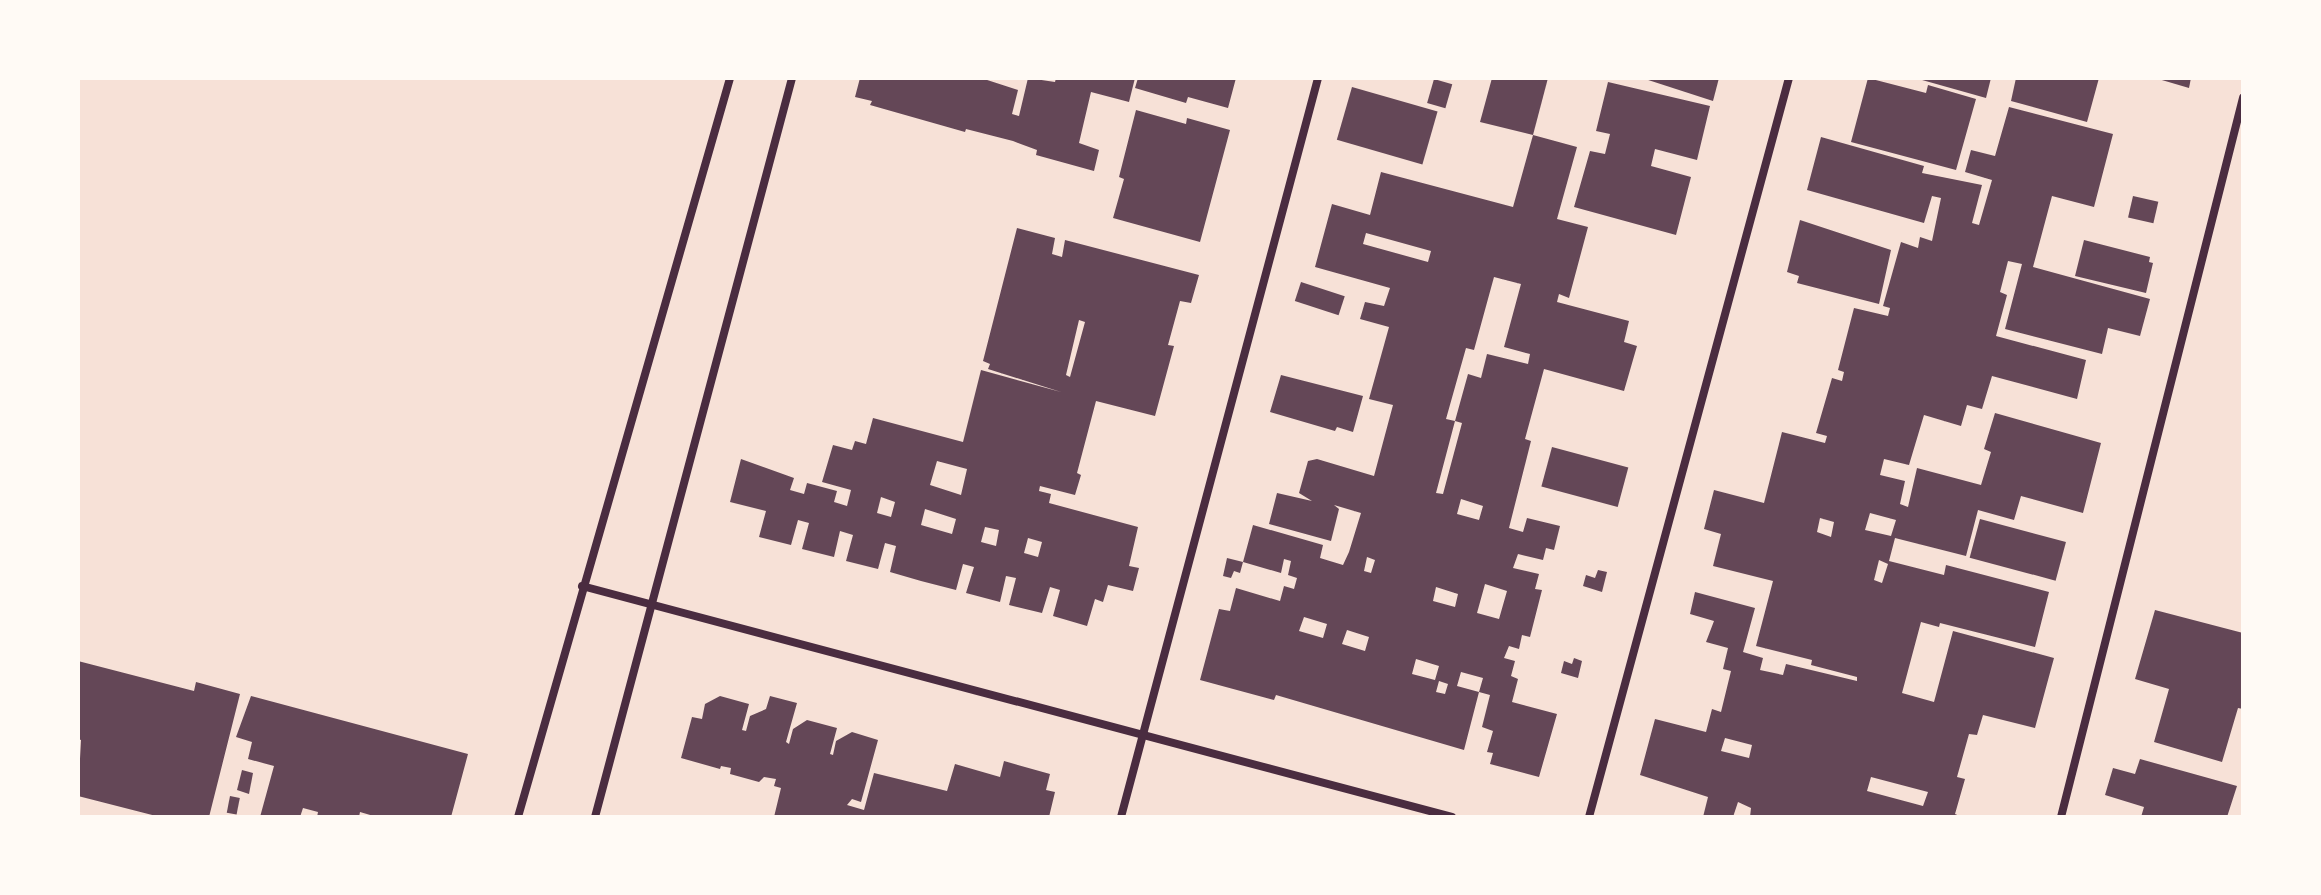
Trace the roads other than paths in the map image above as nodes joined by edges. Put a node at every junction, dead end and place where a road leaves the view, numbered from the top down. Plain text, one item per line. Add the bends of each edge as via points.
1 (730, 78) edge
2 (792, 78) edge
3 (1318, 78) edge
4 (1789, 78) edge
5 (2243, 98) edge
6 (582, 586) junction
7 (652, 603) junction
8 (1143, 734) junction
9 (518, 817) edge
10 (595, 817) edge
11 (1121, 817) edge
12 (1452, 817) edge
13 (1589, 817) edge
14 (2061, 817) edge

1 - 6 street
2 - 7 street
3 - 8 street
4 - 13 street
5 - 14 street
6 - 7 street
6 - 9 street
7 - 8 street
7 - 10 street
8 - 11 street
8 - 12 street

